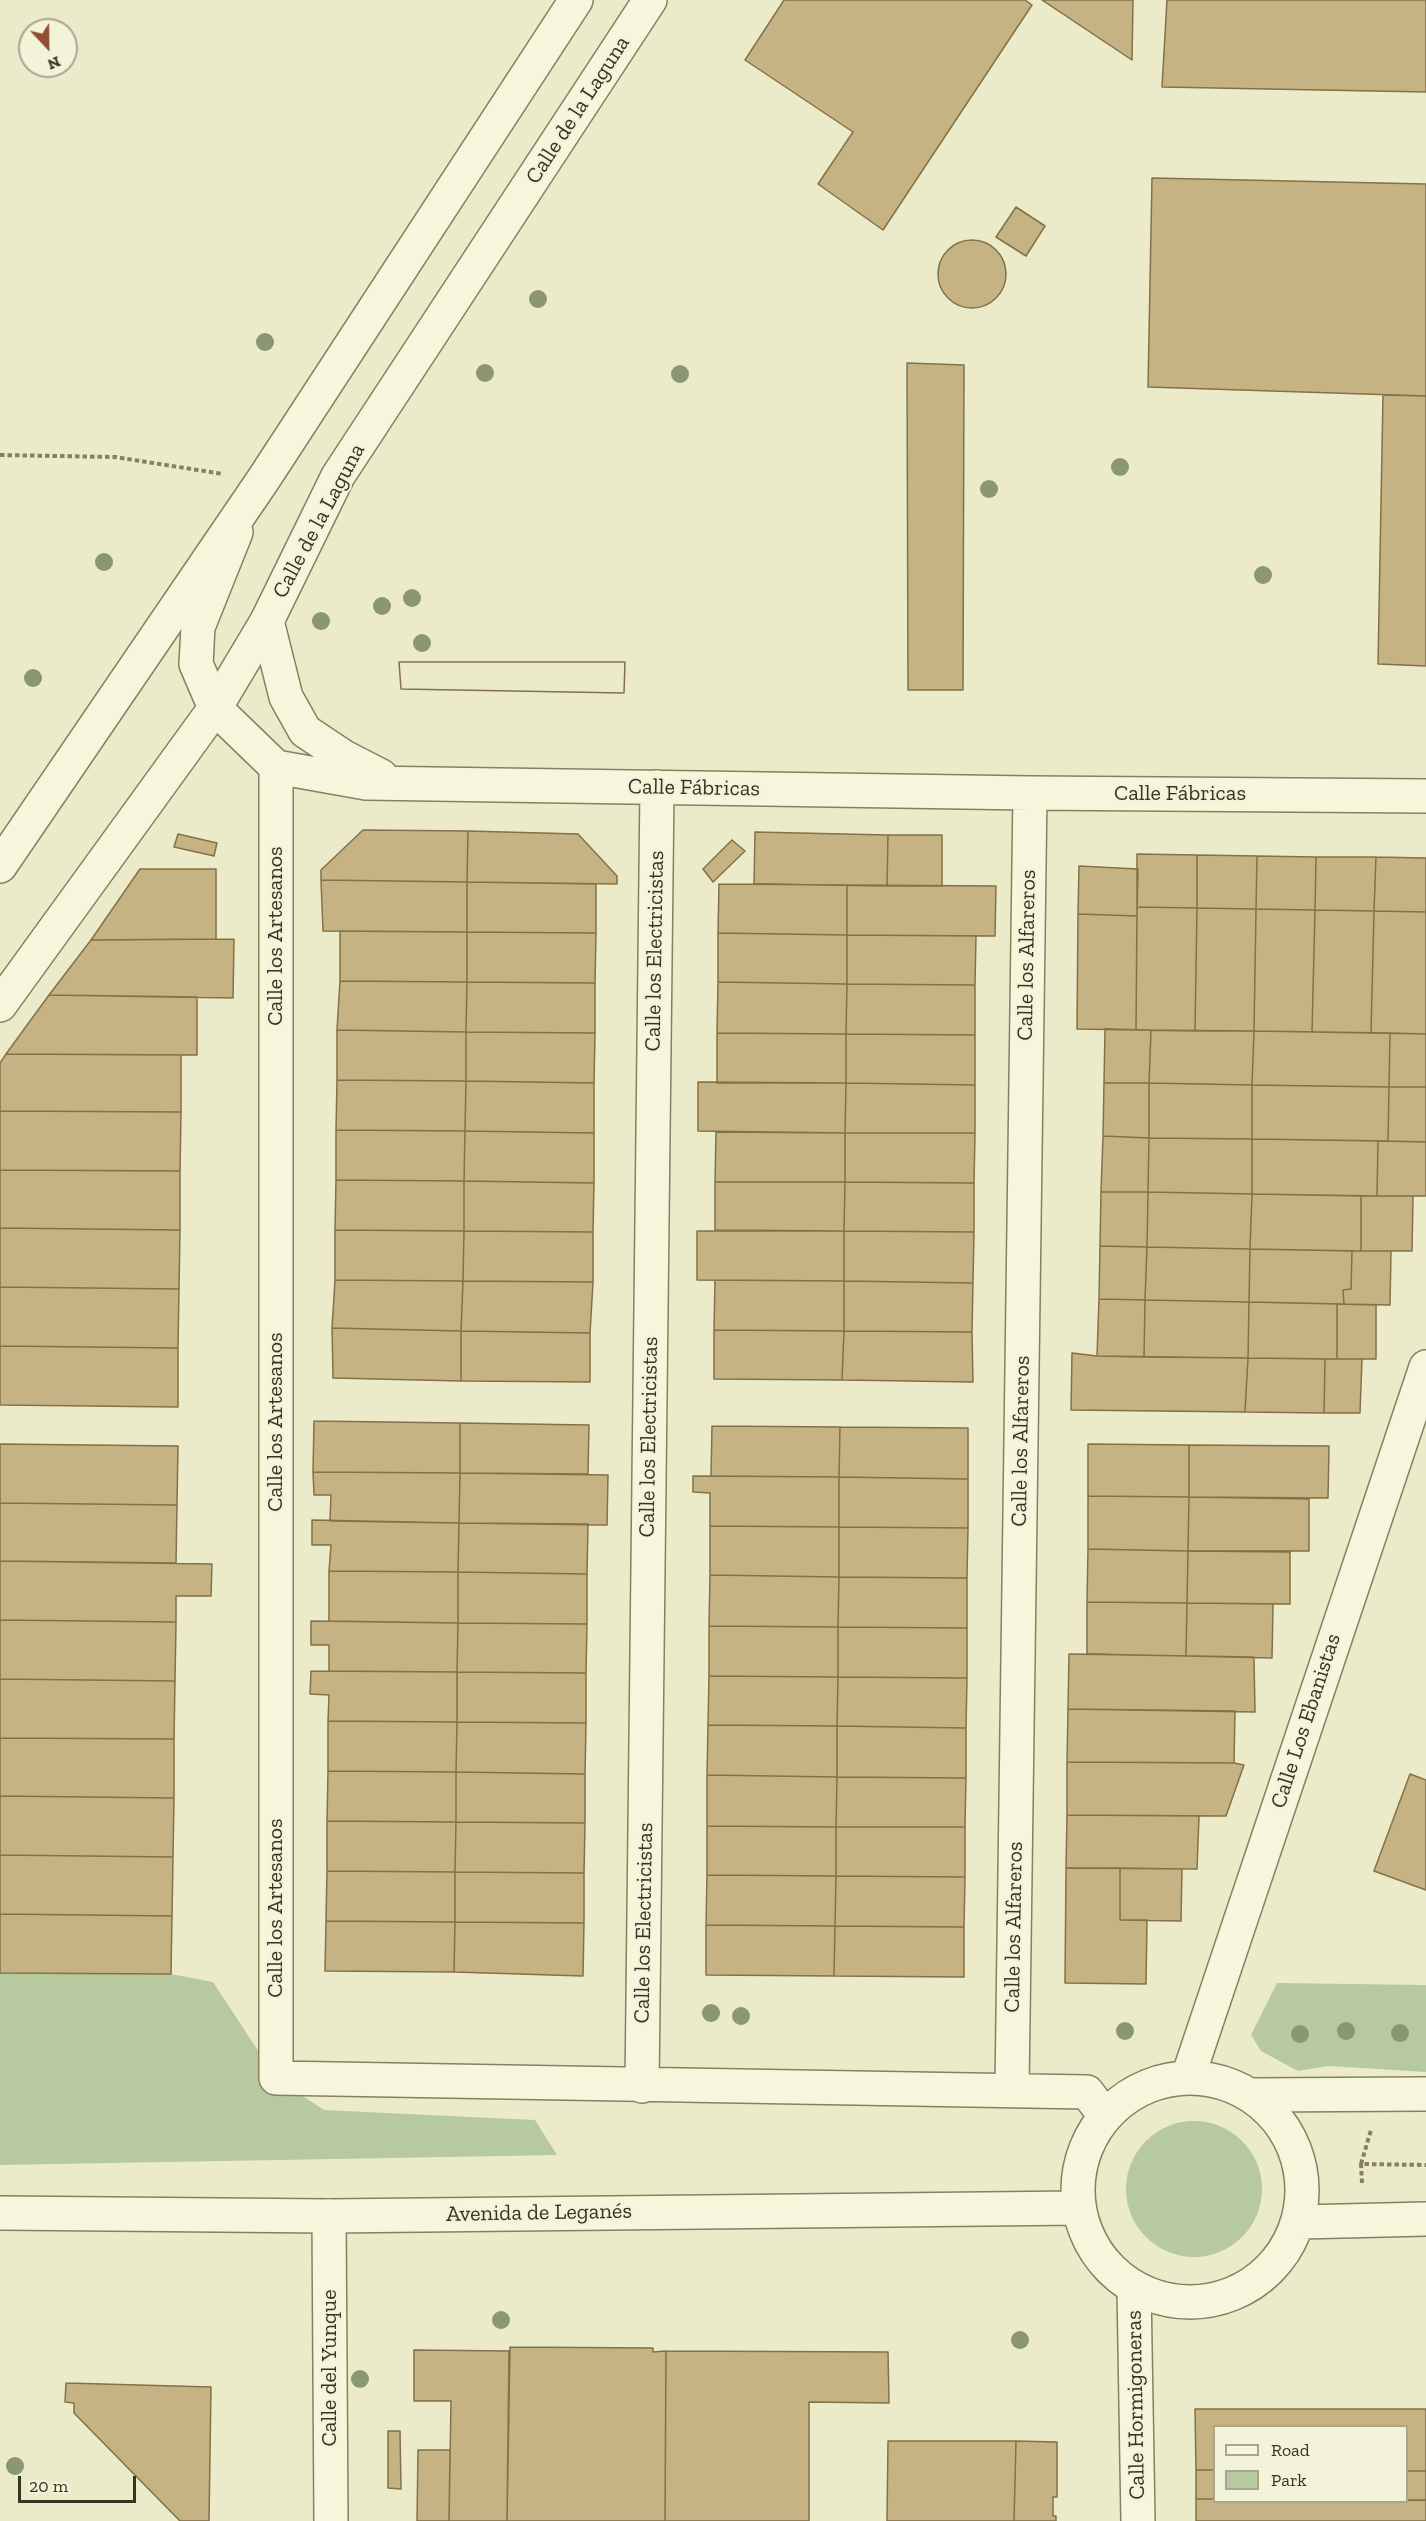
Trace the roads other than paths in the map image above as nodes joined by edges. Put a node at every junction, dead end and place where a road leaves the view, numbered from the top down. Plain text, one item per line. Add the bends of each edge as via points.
1 (576, 0) edge
2 (650, 0) edge
3 (257, 487) junction
4 (267, 621) junction
5 (214, 708) junction
6 (276, 766) junction
7 (396, 783) junction
8 (657, 787) junction
9 (1030, 793) junction
10 (1426, 796) edge
11 (0, 867) edge
12 (0, 1005) edge
13 (1426, 1366) edge
14 (1188, 2077) junction
15 (642, 2086) junction
16 (1012, 2089) junction
17 (1426, 2094) edge
18 (1252, 2095) junction
19 (1105, 2116) junction
20 (1078, 2208) junction
21 (0, 2213) edge
22 (329, 2216) junction
23 (1426, 2219) edge
24 (1300, 2222) junction
25 (1134, 2289) junction
26 (331, 2521) edge
27 (1138, 2521) edge

1 - 3 street
2 - 4 street, Calle de la Laguna via 338,476
3 - 5 street via 198,627 196,664
3 - 11 street
4 - 5 street, Calle de la Laguna
4 - 7 street via 286,697 305,731 344,757
5 - 6 street
5 - 12 street, Calle de la Laguna
6 - 7 street, Calle Fábricas via 366,783
6 - 15 street, Calle los Artesanos via 276,2078
7 - 8 street, Calle Fábricas
8 - 9 street, Calle Fábricas
8 - 15 street, Calle los Electricistas
9 - 10 street, Calle Fábricas
9 - 16 street, Calle los Alfareros
13 - 14 street, Calle Los Ebanistas
14 - 18 street via 1216,2080
14 - 19 street via 1149,2084
15 - 16 street
16 - 19 street via 1087,2092
17 - 18 street
18 - 24 street via 1269,2108 1292,2139 1301,2170
19 - 20 street via 1084,2150
20 - 22 street, Avenida de Leganés
20 - 25 street via 1088,2240 1111,2271
21 - 22 street, Avenida de Leganés
22 - 26 street, Calle del Yunque
23 - 24 street
24 - 25 street via 1277,2261 1247,2287 1211,2301 1171,2301
25 - 27 street, Calle Hormigoneras

